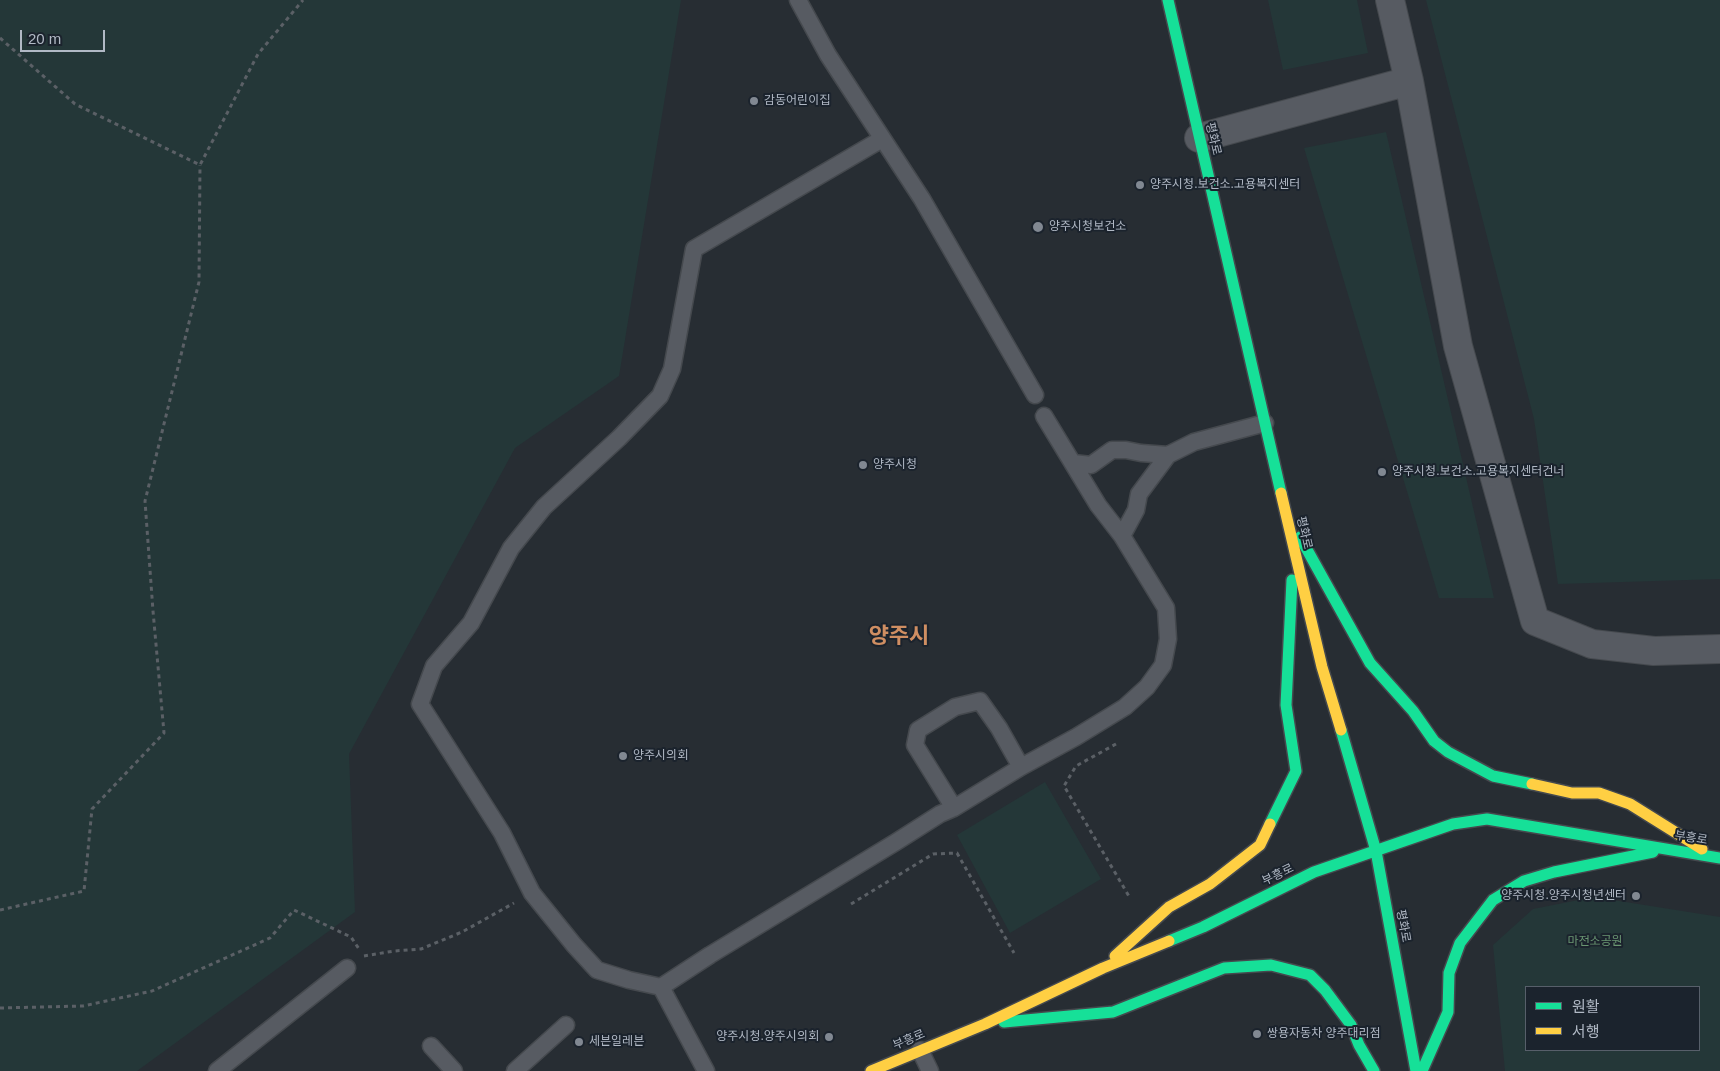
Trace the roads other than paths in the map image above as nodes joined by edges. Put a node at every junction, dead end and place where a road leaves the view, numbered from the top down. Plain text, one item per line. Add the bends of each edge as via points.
1 (798, 0) edge
2 (1168, 0) edge
3 (1390, 0) edge
4 (1409, 80) junction
5 (1199, 138) junction
6 (882, 139) junction
7 (1035, 395) dead end
8 (1044, 416) dead end
9 (1265, 423) junction
10 (1168, 455) junction
11 (1073, 463) junction
12 (1284, 507) junction
13 (1122, 536) junction
14 (1294, 549) junction
15 (1720, 649) edge
16 (1021, 767) junction
17 (954, 808) junction
18 (1671, 849) junction
19 (1376, 851) junction
20 (1717, 857) edge
21 (347, 968) dead end
22 (1103, 968) junction
23 (661, 987) junction
24 (985, 1024) junction
25 (566, 1025) dead end
26 (431, 1046) dead end
27 (920, 1050) junction
28 (217, 1071) edge
29 (454, 1071) edge
30 (515, 1071) edge
31 (706, 1071) edge
32 (871, 1071) edge
33 (930, 1071) edge
34 (1374, 1071) edge
35 (1416, 1071) edge
36 (1422, 1071) edge

1 - 6 lane via 828,55
2 - 5 main road, 평화로
3 - 4 street
4 - 5 street
4 - 15 street via 1458,346 1535,621 1592,644 1654,651
5 - 9 main road, 평화로
6 - 7 lane via 922,199
6 - 23 lane via 694,249 672,369 660,396 544,507 511,548 471,623 434,666 420,704 502,833 532,893 574,944 597,970
8 - 11 lane
9 - 10 lane via 1194,442
9 - 12 main road, 평화로
10 - 11 lane via 1112,450 1091,465
10 - 13 lane via 1139,494 1136,510
11 - 13 lane via 1098,505
12 - 14 main road, 평화로
12 - 20 main road via 1370,664 1413,711 1434,741 1493,776 1572,793 1599,793 1630,804
13 - 16 lane via 1166,608 1168,639 1163,665 1147,688 1125,707
14 - 19 main road, 평화로 via 1322,667
14 - 22 main road via 1286,705 1296,771 1260,845 1210,884 1169,907
16 - 17 lane
16 - 17 lane via 980,701 955,707 918,730 915,745
17 - 23 lane
18 - 19 main road, 부흥로 via 1487,819 1453,824
18 - 20 main road, 부흥로
18 - 36 main road via 1554,872 1524,881 1493,900 1460,943 1449,973 1448,1012
19 - 22 main road, 부흥로 via 1314,872 1203,927
19 - 35 main road, 평화로
21 - 28 lane
22 - 24 main road, 부흥로
23 - 31 lane
24 - 27 main road, 부흥로
24 - 34 main road via 1113,1012 1224,968 1271,965 1310,975 1325,990 1351,1024
25 - 30 lane
26 - 29 lane
27 - 32 main road, 부흥로
27 - 33 lane

